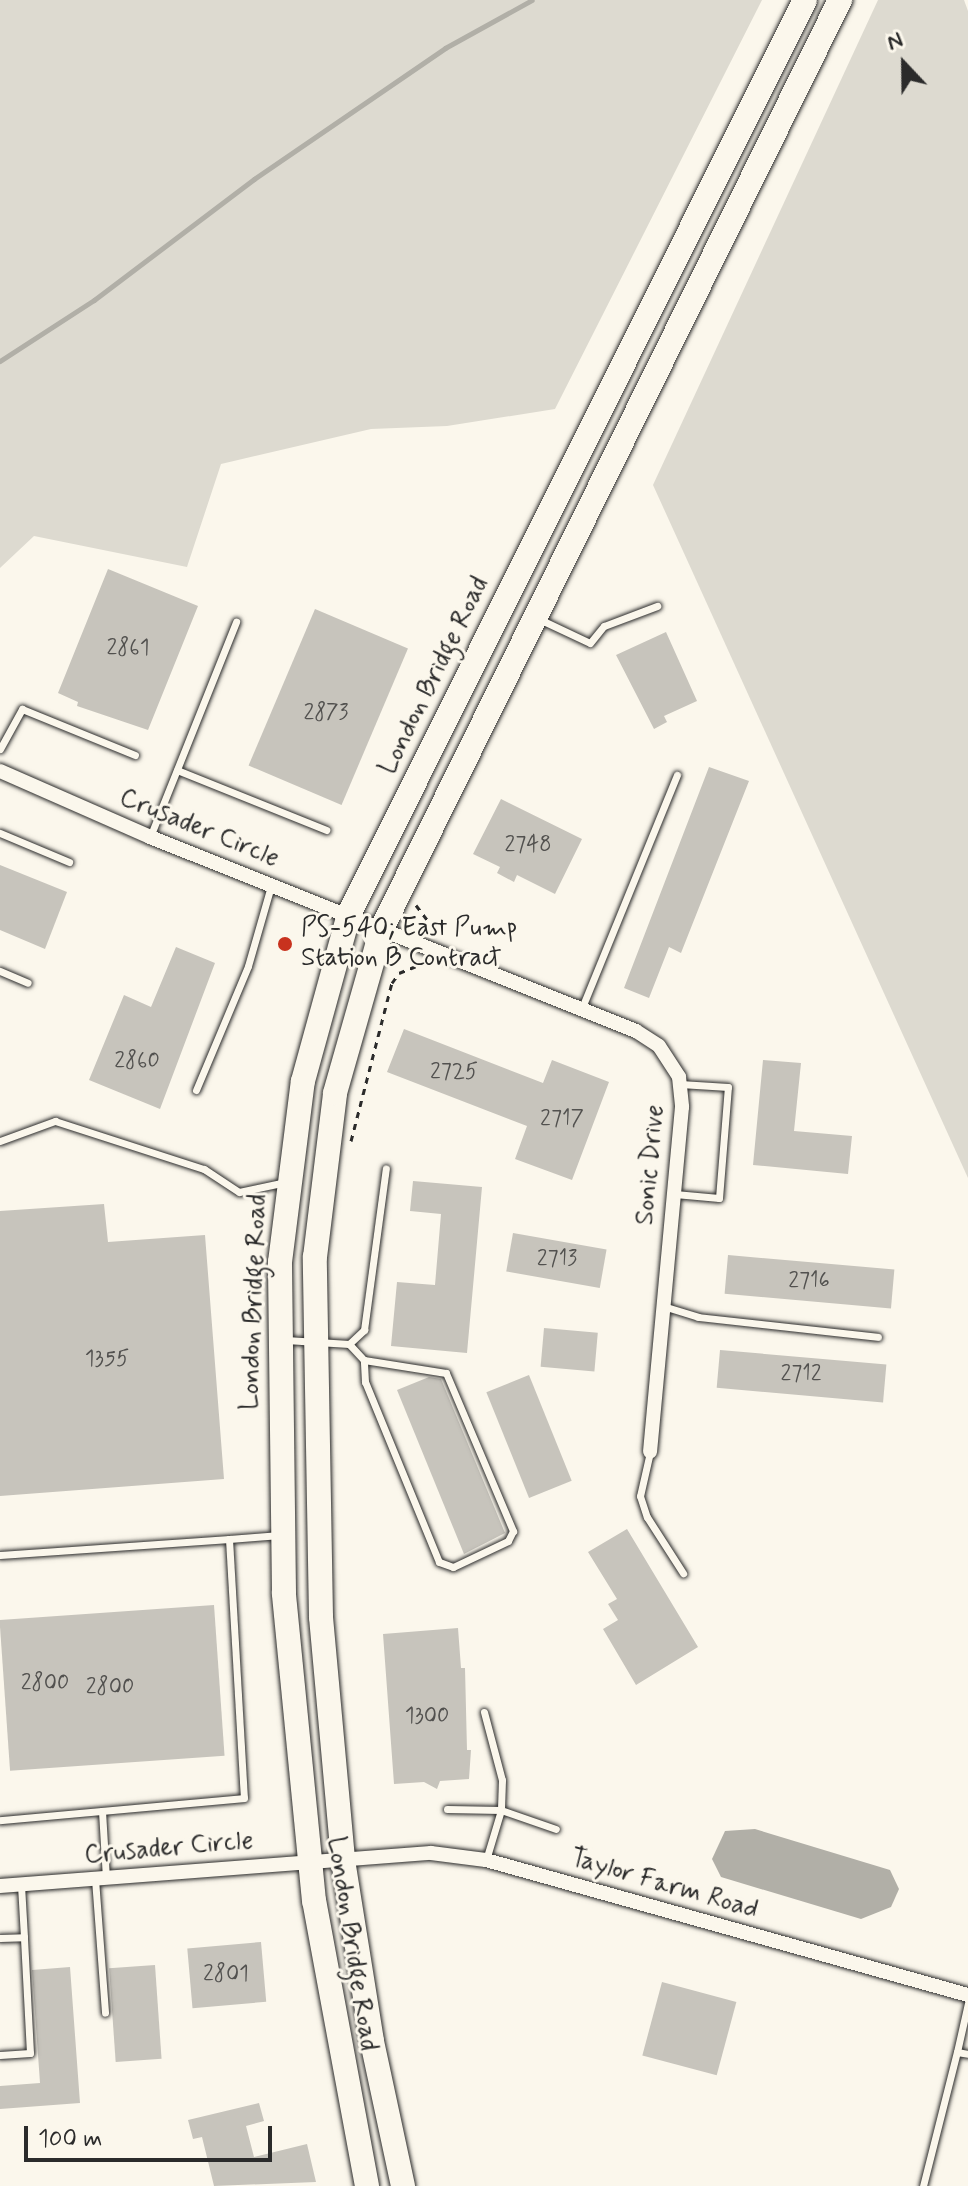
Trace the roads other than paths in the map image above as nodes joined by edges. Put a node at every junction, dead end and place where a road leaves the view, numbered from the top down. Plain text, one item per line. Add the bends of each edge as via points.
1 (805, 0) edge
2 (840, 0) edge
3 (683, 243) junction
4 (716, 256) junction
5 (657, 606) dead end
6 (537, 618) junction
7 (236, 622) dead end
8 (0, 749) edge
9 (135, 755) dead end
10 (177, 770) junction
11 (0, 771) edge
12 (677, 775) dead end
13 (326, 830) dead end
14 (0, 833) edge
15 (150, 837) junction
16 (69, 862) dead end
17 (272, 884) junction
18 (349, 914) junction
19 (382, 928) junction
20 (0, 971) edge
21 (28, 983) dead end
22 (581, 1010) junction
23 (680, 1084) junction
24 (196, 1090) dead end
25 (0, 1141) edge
26 (386, 1168) dead end
27 (286, 1182) junction
28 (673, 1194) junction
29 (663, 1306) junction
30 (878, 1337) dead end
31 (280, 1340) junction
32 (314, 1340) junction
33 (349, 1344) junction
34 (364, 1360) junction
35 (650, 1452) joint
36 (282, 1535) junction
37 (229, 1539) junction
38 (0, 1555) edge
39 (683, 1573) dead end
40 (484, 1712) dead end
41 (447, 1809) dead end
42 (501, 1810) junction
43 (102, 1811) junction
44 (0, 1820) edge
45 (556, 1829) dead end
46 (343, 1859) junction
47 (486, 1860) junction
48 (309, 1862) junction
49 (100, 1878) junction
50 (21, 1885) junction
51 (0, 1886) edge
52 (24, 1937) junction
53 (0, 1938) edge
54 (968, 1995) edge
55 (968, 2003) edge
56 (105, 2013) dead end
57 (957, 2052) junction
58 (968, 2054) edge
59 (0, 2055) edge
60 (367, 2186) edge
61 (403, 2186) edge
62 (923, 2186) edge

1 - 3 main road, London Bridge Road
2 - 4 main road, London Bridge Road
3 - 4 main road
3 - 18 main road, London Bridge Road
4 - 6 main road, London Bridge Road
5 - 6 lane via 604,626 590,643
6 - 19 main road, London Bridge Road
7 - 10 lane
8 - 9 lane via 22,709
10 - 13 lane
10 - 15 lane
11 - 15 street, Crusader Circle
12 - 22 lane
14 - 16 lane
15 - 17 street, Crusader Circle
17 - 18 street, Crusader Circle
17 - 24 lane via 248,966
18 - 19 street, Crusader Circle
18 - 27 main road, London Bridge Road via 312,1042
19 - 22 street, Sonic Drive
19 - 32 main road, London Bridge Road via 347,1043 327,1139 317,1221
20 - 21 lane
22 - 23 street, Sonic Drive via 648,1037 671,1061
23 - 28 street, Sonic Drive
23 - 28 lane via 728,1087 719,1198
25 - 27 lane via 55,1121 204,1169 239,1192
26 - 33 lane via 364,1330
27 - 31 main road, London Bridge Road
28 - 29 street, Sonic Drive
29 - 30 lane via 698,1317
29 - 35 street, Sonic Drive
31 - 32 lane
31 - 36 main road, London Bridge Road
32 - 33 lane
32 - 46 main road, London Bridge Road via 321,1617
33 - 34 lane
34 - 34 lane via 446,1373 513,1531 508,1541 453,1567 439,1562 365,1382
35 - 39 lane via 640,1496 647,1517
36 - 37 lane
36 - 48 main road, London Bridge Road
37 - 38 lane
37 - 43 lane via 244,1798
40 - 42 lane via 502,1780
41 - 42 lane
42 - 45 lane
42 - 47 lane
43 - 44 lane
43 - 49 lane
46 - 47 street, Taylor Farm Road via 431,1853
46 - 48 street, Crusader Circle
46 - 61 main road, London Bridge Road via 372,2041
47 - 54 street, Taylor Farm Road
48 - 49 street, Crusader Circle
48 - 60 main road, London Bridge Road via 338,2047
49 - 50 street, Crusader Circle
49 - 56 lane
50 - 51 street, Crusader Circle
50 - 52 lane
52 - 53 lane
52 - 59 lane via 30,2053
55 - 57 lane
57 - 58 lane
57 - 62 lane

